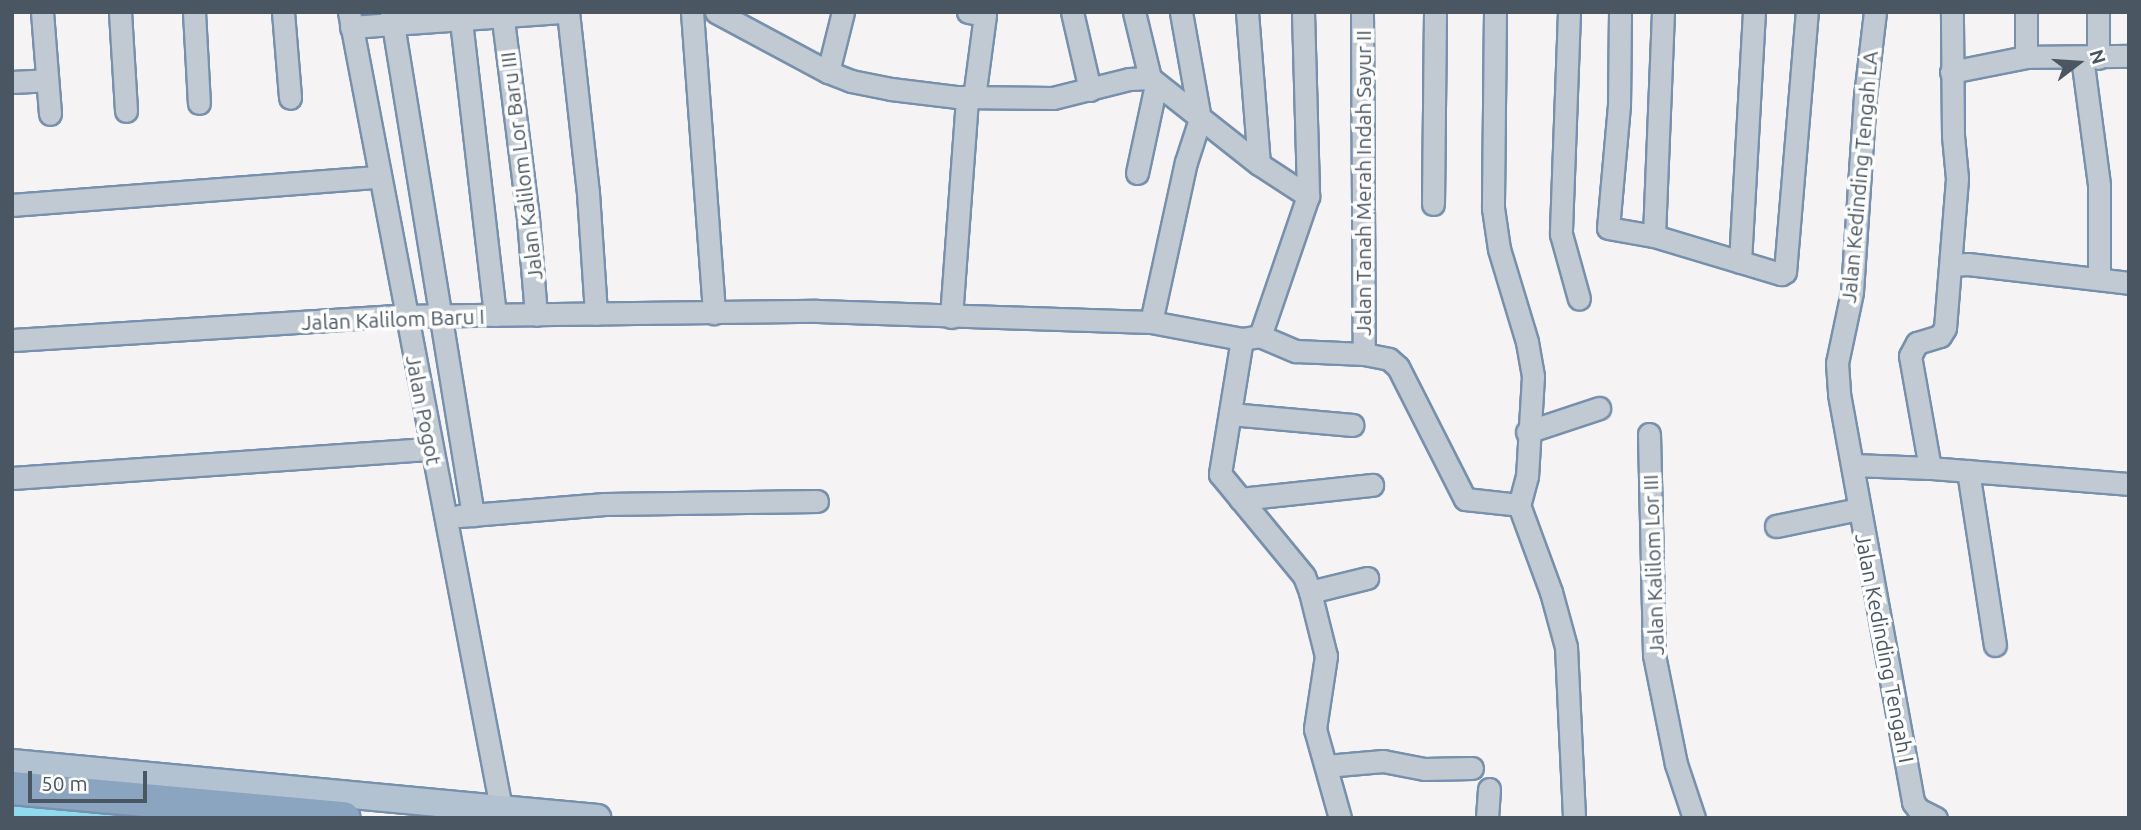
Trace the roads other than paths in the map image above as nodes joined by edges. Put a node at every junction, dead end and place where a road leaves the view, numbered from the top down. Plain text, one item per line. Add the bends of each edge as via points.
1 (42, 12) edge
2 (120, 12) edge
3 (194, 12) edge
4 (283, 12) edge
5 (561, 12) edge
6 (568, 12) edge
7 (692, 12) edge
8 (716, 12) edge
9 (843, 12) edge
10 (968, 12) edge
11 (1072, 12) edge
12 (1134, 12) edge
13 (1181, 12) edge
14 (1247, 12) edge
15 (1303, 12) edge
16 (1362, 12) edge
17 (1435, 12) edge
18 (1495, 12) edge
19 (1569, 12) edge
20 (1620, 12) edge
21 (1663, 12) edge
22 (1754, 12) edge
23 (1807, 12) edge
24 (1875, 12) edge
25 (1952, 12) edge
26 (2026, 12) edge
27 (2098, 12) edge
28 (503, 15) edge
29 (391, 18) edge
30 (350, 20) edge
31 (461, 21) junction
32 (2129, 56) edge
33 (2026, 57) junction
34 (2090, 58) junction
35 (828, 72) junction
36 (1951, 72) junction
37 (47, 80) junction
38 (1153, 81) junction
39 (12, 82) edge
40 (1090, 90) junction
41 (971, 97) junction
42 (290, 98) dead end
43 (199, 103) dead end
44 (126, 111) dead end
45 (50, 114) dead end
46 (1200, 119) junction
47 (1259, 164) junction
48 (1137, 173) dead end
49 (380, 177) junction
50 (1308, 196) junction
51 (1433, 204) dead end
52 (12, 205) edge
53 (1654, 236) junction
54 (1740, 262) junction
55 (1951, 265) junction
56 (2099, 277) junction
57 (2129, 283) edge
58 (1579, 299) dead end
59 (714, 313) junction
60 (596, 314) junction
61 (495, 315) junction
62 (536, 315) junction
63 (406, 316) junction
64 (441, 316) junction
65 (951, 317) junction
66 (1151, 322) junction
67 (1251, 338) junction
68 (12, 340) edge
69 (1364, 354) junction
70 (1599, 408) dead end
71 (1230, 414) junction
72 (1353, 425) dead end
73 (1527, 432) junction
74 (1649, 434) dead end
75 (431, 449) junction
76 (1853, 465) junction
77 (1930, 468) junction
78 (1968, 471) junction
79 (12, 478) edge
80 (2129, 484) edge
81 (1372, 485) dead end
82 (1240, 499) junction
83 (817, 501) dead end
84 (1519, 505) junction
85 (1859, 509) junction
86 (473, 515) junction
87 (445, 518) junction
88 (1776, 526) dead end
89 (1367, 578) dead end
90 (1310, 592) junction
91 (1995, 645) dead end
92 (12, 763) edge
93 (1326, 766) junction
94 (1472, 768) dead end
95 (12, 788) edge
96 (1489, 789) dead end
97 (501, 808) junction
98 (344, 818) edge
99 (597, 818) edge
100 (1340, 818) edge
101 (1487, 818) edge
102 (1574, 818) edge
103 (1694, 818) edge
104 (1936, 818) edge

1 - 37 street
2 - 44 street
3 - 43 street
4 - 42 street
5 - 28 street
6 - 60 street
7 - 59 street
8 - 35 street
9 - 35 street
10 - 41 street via 985,15
11 - 40 street
12 - 38 street
13 - 46 street
14 - 47 street
15 - 50 street
16 - 69 street, Jalan Tanah Merah Indah Sayur II
17 - 51 street
18 - 73 street via 1493,208 1533,376
19 - 58 street via 1561,234
20 - 53 street via 1619,105 1607,224 1609,229
21 - 53 street
22 - 54 street
23 - 54 street via 1785,272
24 - 76 street, Jalan Kedinding Tengah LA via 1852,292 1837,363
25 - 36 street
26 - 33 street
27 - 34 street
28 - 31 street
28 - 62 street, Jalan Kalilom Lor Baru III
29 - 30 street
29 - 31 street
29 - 64 street
30 - 49 street, Jalan Pogot
31 - 61 street
32 - 34 street
33 - 34 street
33 - 36 street
34 - 56 street via 2099,186
35 - 41 street via 891,89
36 - 55 street via 1957,178
37 - 39 street
37 - 45 street
38 - 40 street via 1129,79
38 - 46 street
38 - 48 street
40 - 41 street via 1053,98
41 - 65 street
46 - 47 street
46 - 66 street via 1186,162
47 - 50 street
49 - 52 street
49 - 63 street, Jalan Pogot
50 - 67 street
53 - 54 street
55 - 56 street
55 - 77 street via 1945,328 1940,336 1917,343 1910,356
56 - 57 street
59 - 60 street, Jalan Kalilom Baru I
59 - 65 street, Jalan Kalilom Baru I via 817,311
60 - 62 street, Jalan Kalilom Baru I
61 - 62 street, Jalan Kalilom Baru I
61 - 64 street, Jalan Kalilom Baru I
63 - 64 street, Jalan Kalilom Baru I
63 - 68 street, Jalan Kalilom Baru I
63 - 75 street, Jalan Pogot
64 - 86 street
65 - 66 street, Jalan Kalilom Baru I
66 - 67 street, Jalan Kalilom Baru I
67 - 69 street, Jalan Kalilom Baru I via 1296,351
67 - 71 street
69 - 84 street, Jalan Kalilom Baru I via 1389,359 1398,367 1465,499
70 - 73 street
71 - 72 street
71 - 82 street via 1219,470
73 - 84 street via 1527,476
74 - 103 street, Jalan Kalilom Lor III via 1654,656 1676,764
75 - 79 street
75 - 87 street, Jalan Pogot
76 - 77 street
76 - 85 street, Jalan Kedinding Tengah I
77 - 78 street
78 - 80 street
78 - 91 street
81 - 82 street
82 - 90 street via 1304,576
83 - 86 street via 606,504
84 - 102 street via 1566,647
85 - 88 street
85 - 104 street, Jalan Kedinding Tengah I via 1913,802
86 - 87 street
87 - 97 street, Jalan Pogot
89 - 90 street
90 - 93 street via 1326,656 1315,717
92 - 97 main road
93 - 94 street via 1383,761 1424,769
93 - 100 street
95 - 98 highway
96 - 101 street
97 - 99 main road

